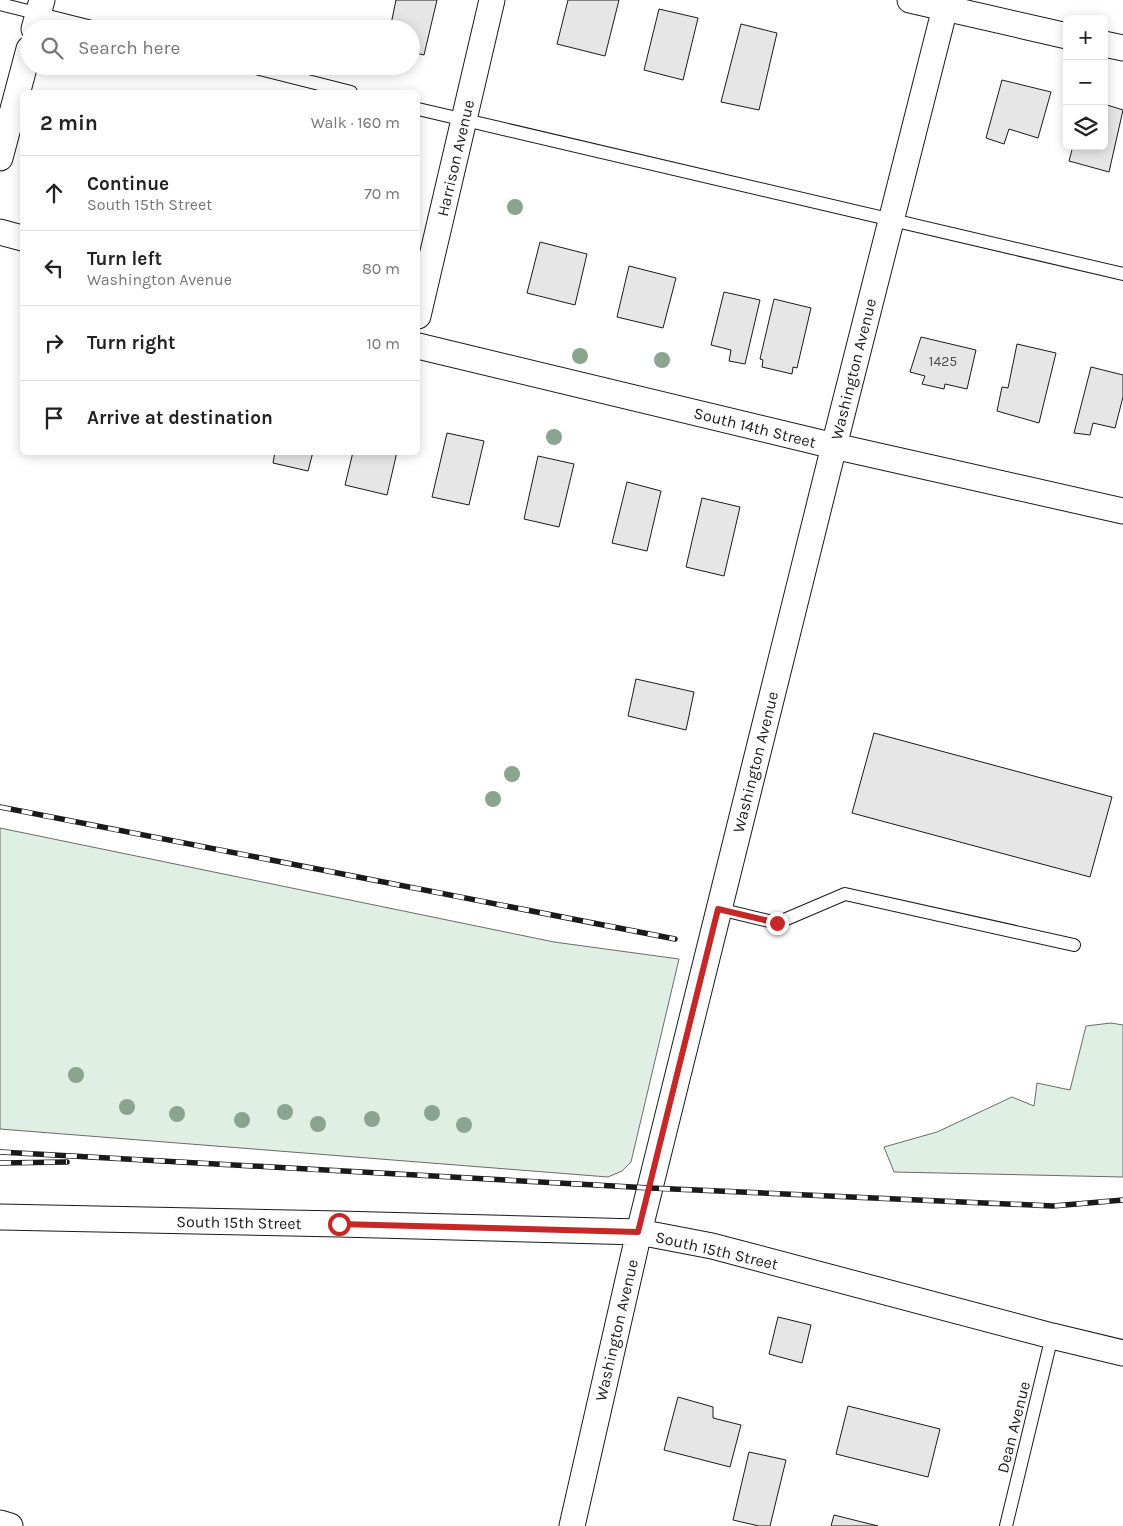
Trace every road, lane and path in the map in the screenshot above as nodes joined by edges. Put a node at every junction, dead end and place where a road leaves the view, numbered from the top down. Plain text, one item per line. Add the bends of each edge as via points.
1 (492, 0) edge
2 (910, 0) edge
3 (0, 4) edge
4 (945, 4) edge
5 (38, 14) edge
6 (63, 20) edge
7 (1063, 35) edge
8 (1108, 45) edge
9 (1123, 48) edge
10 (22, 75) edge
11 (284, 75) edge
12 (343, 90) edge
13 (420, 110) edge
14 (464, 121) junction
15 (0, 158) edge
16 (891, 219) junction
17 (0, 232) edge
18 (20, 237) edge
19 (1123, 274) edge
20 (420, 308) edge
21 (420, 346) edge
22 (834, 446) junction
23 (1123, 512) edge
24 (718, 909) junction
25 (1074, 945) dead end
26 (0, 1217) edge
27 (638, 1232) junction
28 (1052, 1336) junction
29 (1123, 1353) edge
30 (0, 1523) edge
31 (10, 1526) edge
32 (572, 1526) edge
33 (1006, 1526) edge

1 - 14 street, Harrison Avenue
2 - 4 street
3 - 5 lane
4 - 7 street
4 - 16 street, Washington Avenue
5 - 6 lane
8 - 9 street
10 - 15 street
11 - 12 lane
13 - 14 lane
14 - 16 lane
14 - 20 street, Harrison Avenue
16 - 19 lane
16 - 22 street, Washington Avenue
17 - 18 street
21 - 22 street, South 14th Street
22 - 23 street, South 14th Street
22 - 24 street, Washington Avenue
24 - 25 lane via 777,923 845,894
24 - 27 street, Washington Avenue
26 - 27 street, South 15th Street
27 - 28 street, South 15th Street via 712,1246
27 - 32 street, Washington Avenue
28 - 29 street, South 15th Street
28 - 33 lane, Dean Avenue
30 - 31 street

